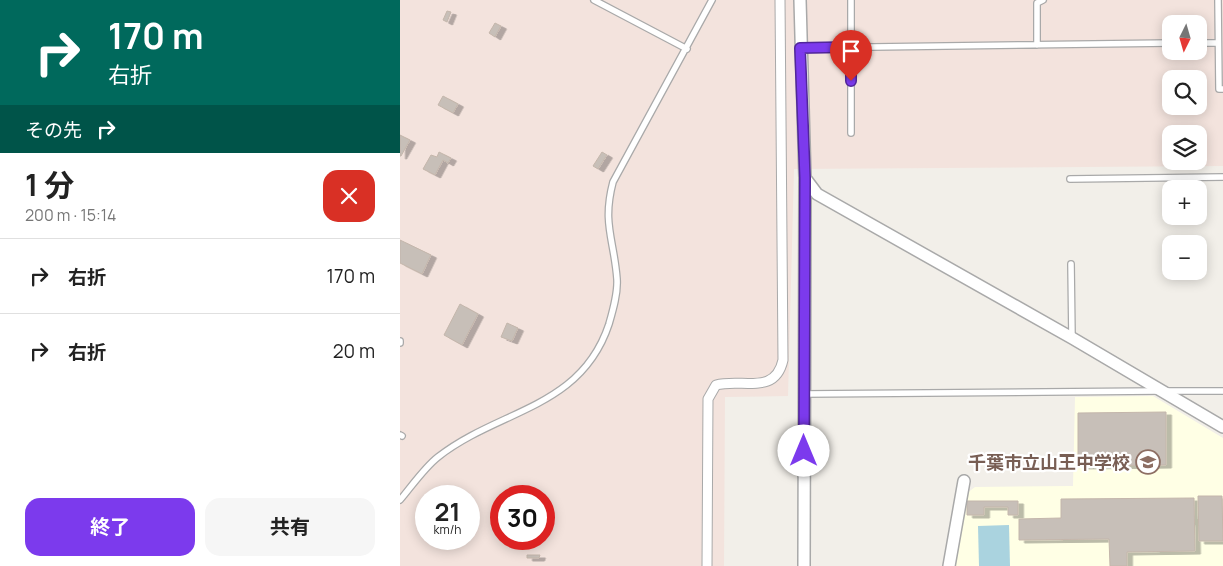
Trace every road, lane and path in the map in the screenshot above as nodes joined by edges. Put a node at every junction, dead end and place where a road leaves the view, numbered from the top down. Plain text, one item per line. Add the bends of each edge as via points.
1 (594, 0) edge
2 (712, 0) edge
3 (780, 0) edge
4 (800, 0) edge
5 (851, 0) edge
6 (1043, 0) edge
7 (1218, 0) edge
8 (1162, 43) edge
9 (1208, 43) edge
10 (1218, 43) junction
11 (1037, 45) junction
12 (851, 47) junction
13 (800, 48) junction
14 (687, 50) junction
15 (1223, 89) edge
16 (851, 133) dead end
17 (1223, 177) edge
18 (805, 178) junction
19 (1070, 179) dead end
20 (1071, 264) dead end
21 (1072, 338) junction
22 (1162, 391) junction
23 (1223, 391) edge
24 (804, 394) junction
25 (1223, 427) edge
26 (964, 481) dead end
27 (400, 500) edge
28 (707, 566) edge
29 (804, 566) edge
30 (949, 566) edge

1 - 14 lane
2 - 14 lane
3 - 28 street via 782,360 776,376 766,383 725,382 716,385 708,399
4 - 13 street
5 - 12 lane
6 - 11 lane via 1037,3
7 - 10 lane
8 - 11 lane
9 - 10 lane
10 - 15 lane via 1219,89
11 - 12 lane
12 - 13 lane
12 - 16 lane
13 - 18 street
14 - 27 lane via 614,182 608,202 607,223 618,280 615,303 593,359 573,381 548,399 437,457
17 - 19 lane
18 - 21 street via 817,194
18 - 24 street
20 - 21 lane
21 - 22 street
22 - 23 lane
22 - 24 lane
22 - 25 street
24 - 29 street
26 - 30 street

